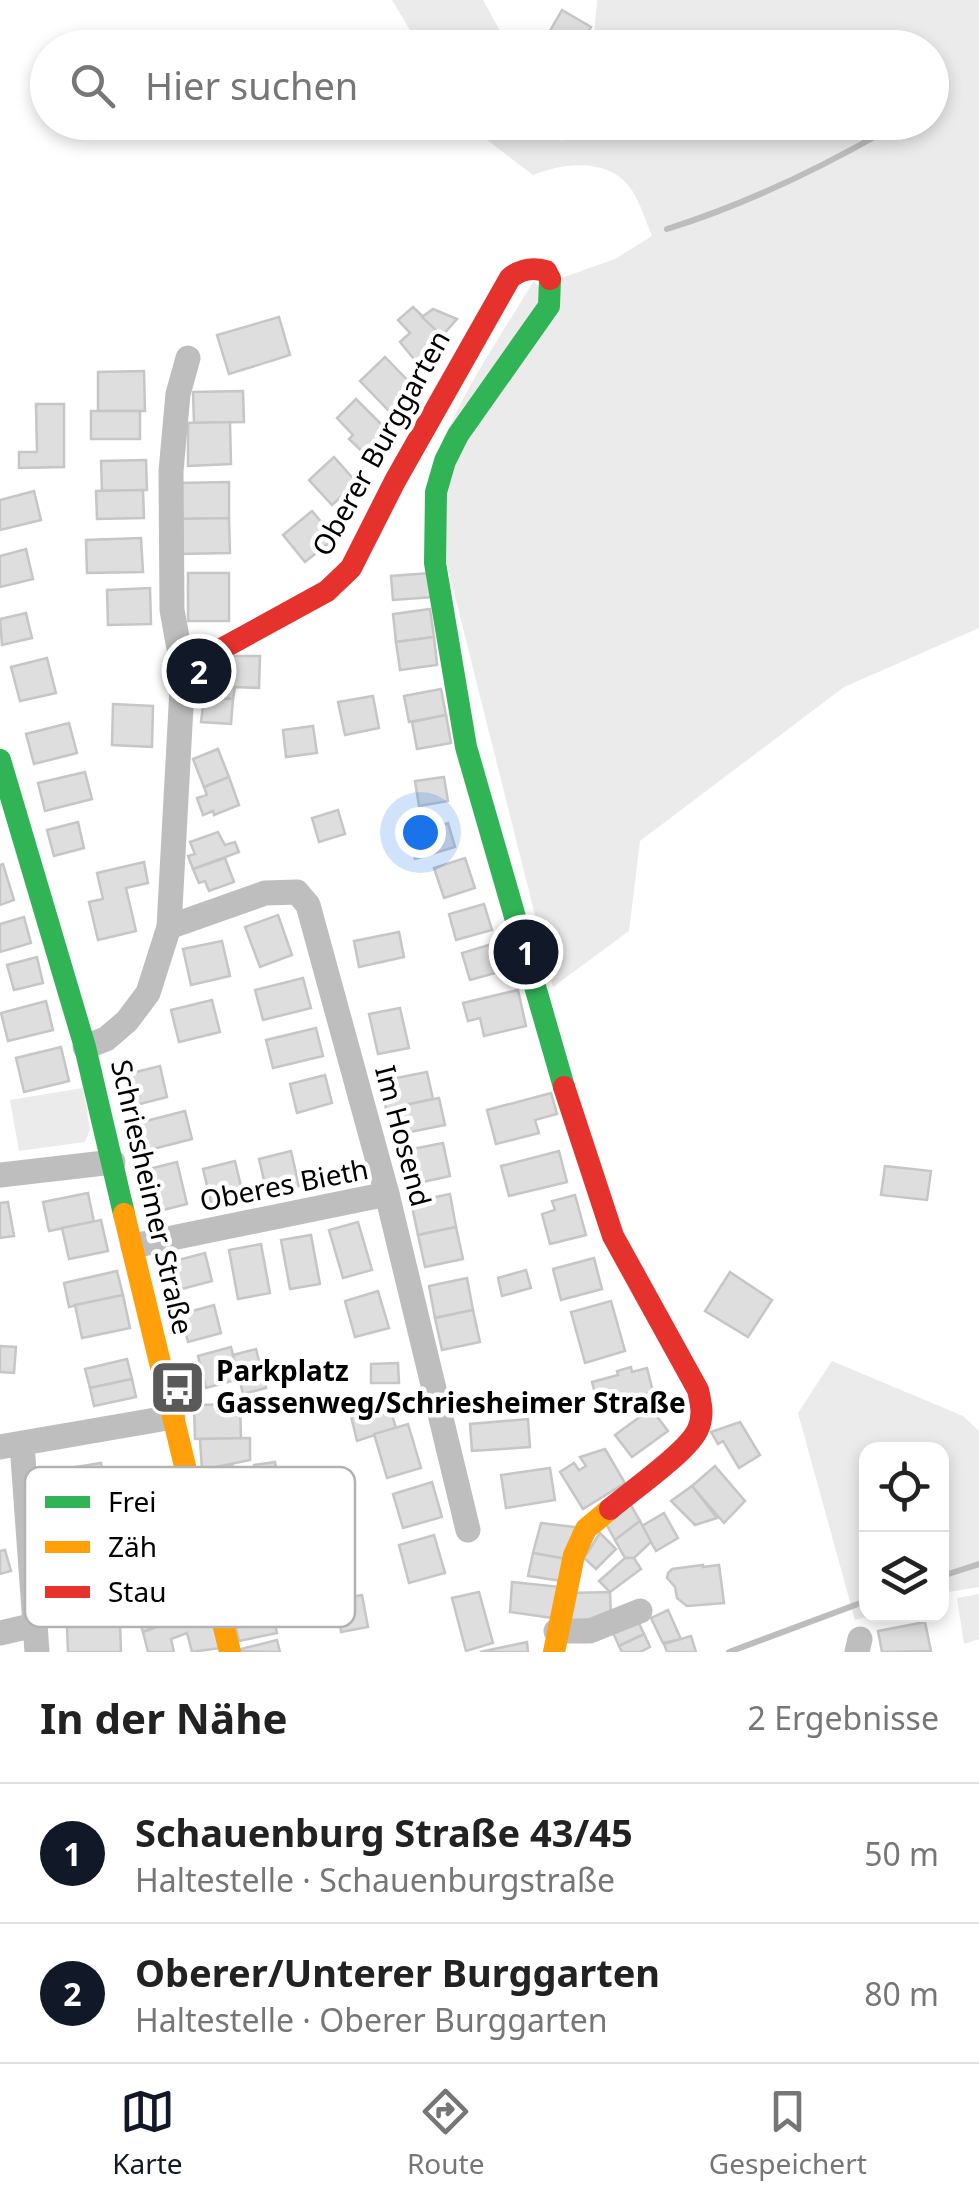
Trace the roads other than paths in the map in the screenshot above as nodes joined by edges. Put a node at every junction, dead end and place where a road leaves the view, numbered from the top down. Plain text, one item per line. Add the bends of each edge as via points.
1 (188, 358) dead end
2 (183, 670) junction
3 (0, 760) edge
4 (169, 926) junction
5 (85, 1047) junction
6 (113, 1162) junction
7 (0, 1175) edge
8 (388, 1194) junction
9 (133, 1246) junction
10 (173, 1417) junction
11 (11, 1446) edge
12 (185, 1467) edge
13 (468, 1530) dead end
14 (25, 1550) edge
15 (640, 1611) dead end
16 (26, 1627) edge
17 (35, 1627) edge
18 (222, 1627) edge
19 (0, 1633) edge
20 (555, 1641) edge
21 (37, 1652) edge
22 (230, 1652) edge

1 - 2 street via 171,471 172,610
2 - 4 street
2 - 20 street, Oberer Burggarten via 327,591 352,568 510,278 546,271 549,306 445,461 436,492 435,562 466,748 569,1105 613,1236 698,1390 702,1411 692,1440 586,1529
3 - 5 street, Schriesheimer Straße
4 - 5 street via 148,994 106,1039
4 - 8 street, Im Hosend via 265,893 297,892 308,905
5 - 6 street, Schriesheimer Straße
6 - 7 street
6 - 9 street, Schriesheimer Straße
8 - 9 street, Oberes Bieth
8 - 13 street, Im Hosend
9 - 10 street, Schriesheimer Straße
10 - 11 street
10 - 12 street, Schriesheimer Straße
11 - 14 street
15 - 20 street
16 - 19 street
17 - 21 street
18 - 22 street, Schriesheimer Straße

